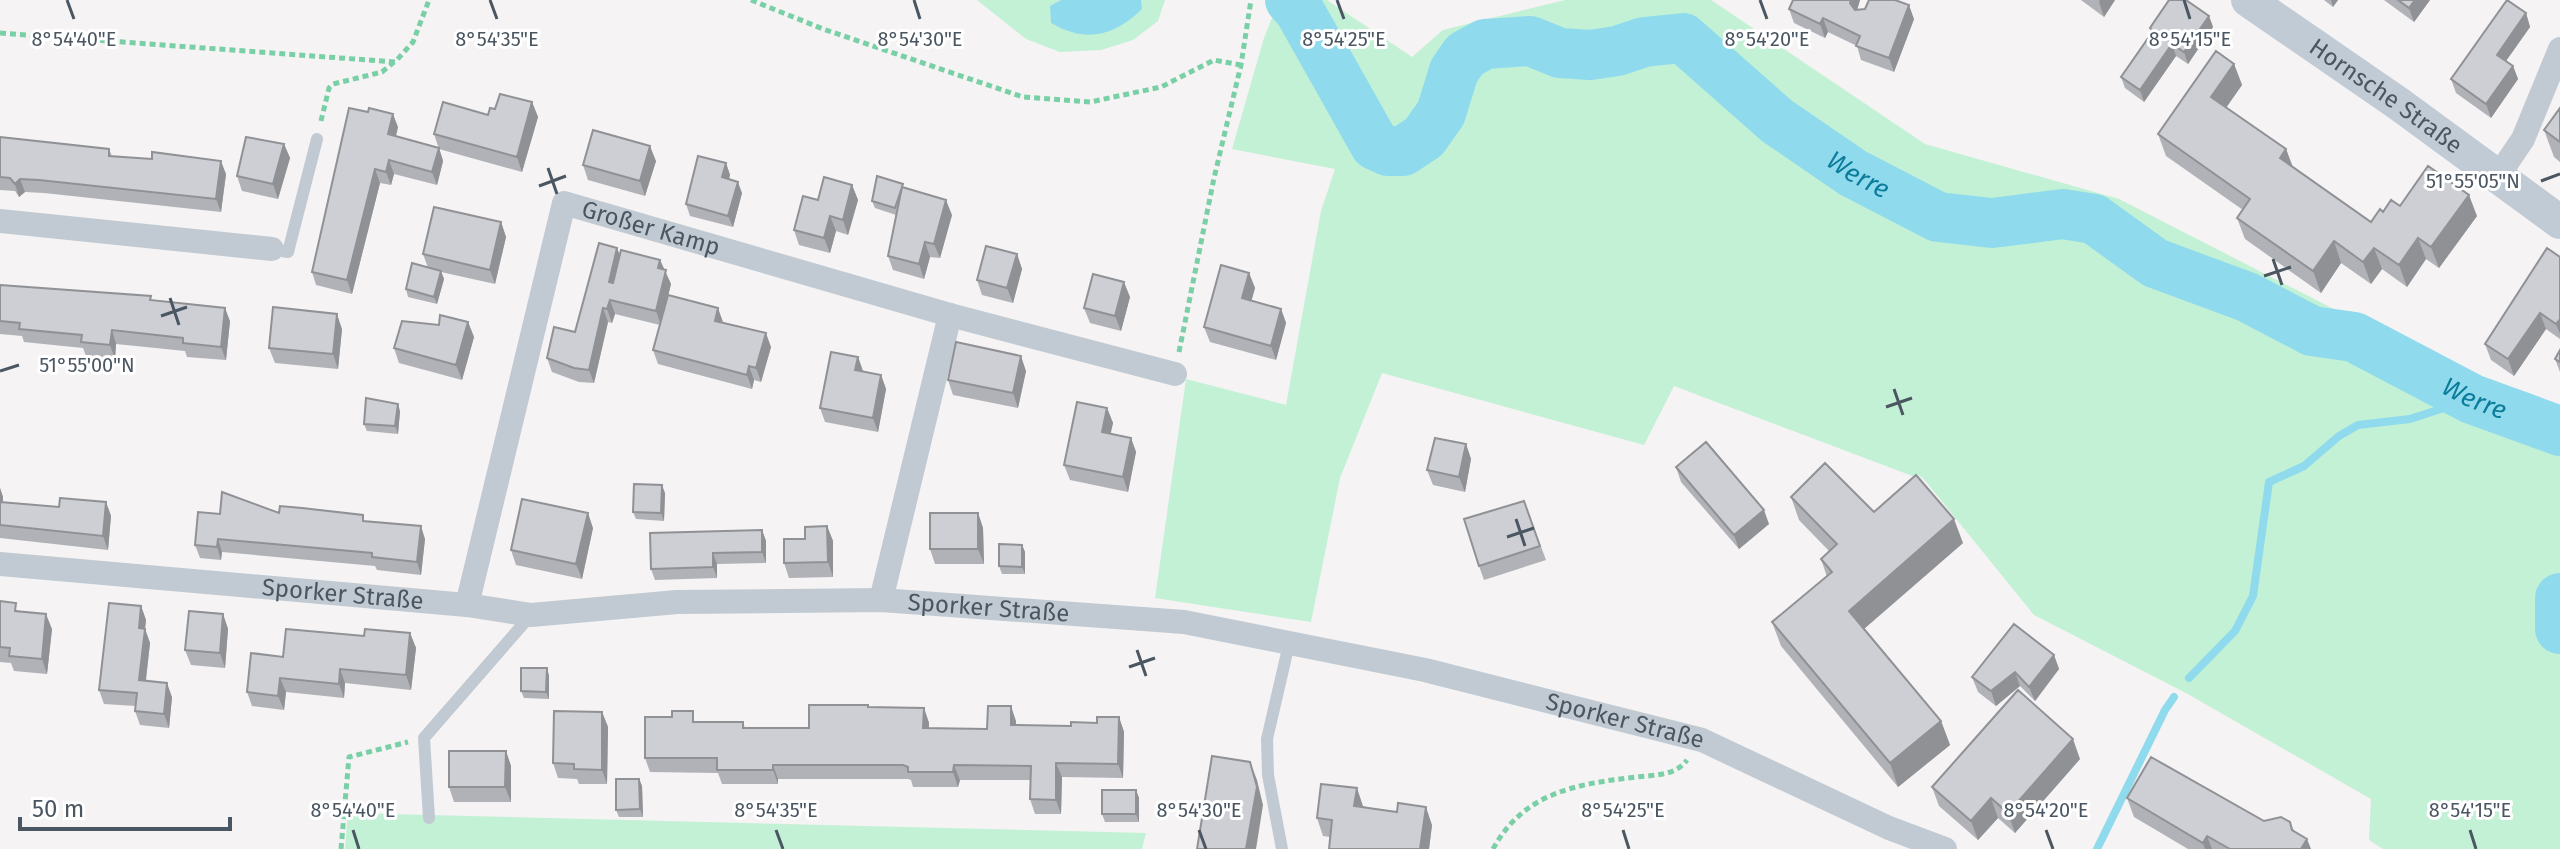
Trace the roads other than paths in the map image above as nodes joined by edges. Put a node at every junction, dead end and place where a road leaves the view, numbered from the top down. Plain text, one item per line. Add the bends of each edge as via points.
1 (2267, 15) edge
2 (2560, 49) edge
3 (317, 139) road end
4 (2504, 185) junction
5 (0, 221) edge
6 (2560, 222) edge
7 (272, 249) joint
8 (950, 315) junction
9 (1175, 374) road end
10 (0, 564) edge
11 (881, 600) junction
12 (467, 605) junction
13 (531, 615) junction
14 (1289, 644) junction
15 (429, 818) dead end
16 (1282, 849) edge
17 (1945, 849) edge

1 - 4 main road, Hornsche Straße
2 - 4 street
3 - 7 lane via 288,252
4 - 6 main road, Hornsche Straße
5 - 7 street
8 - 9 street, Großer Kamp
8 - 11 street
8 - 12 street, Großer Kamp via 564,203
10 - 12 street, Sporker Straße
11 - 13 street, Sporker Straße via 677,602
11 - 14 street, Sporker Straße via 1184,622
12 - 13 street, Sporker Straße
13 - 15 lane via 424,738
14 - 16 lane via 1267,739
14 - 17 street, Sporker Straße via 1425,670 1702,740

